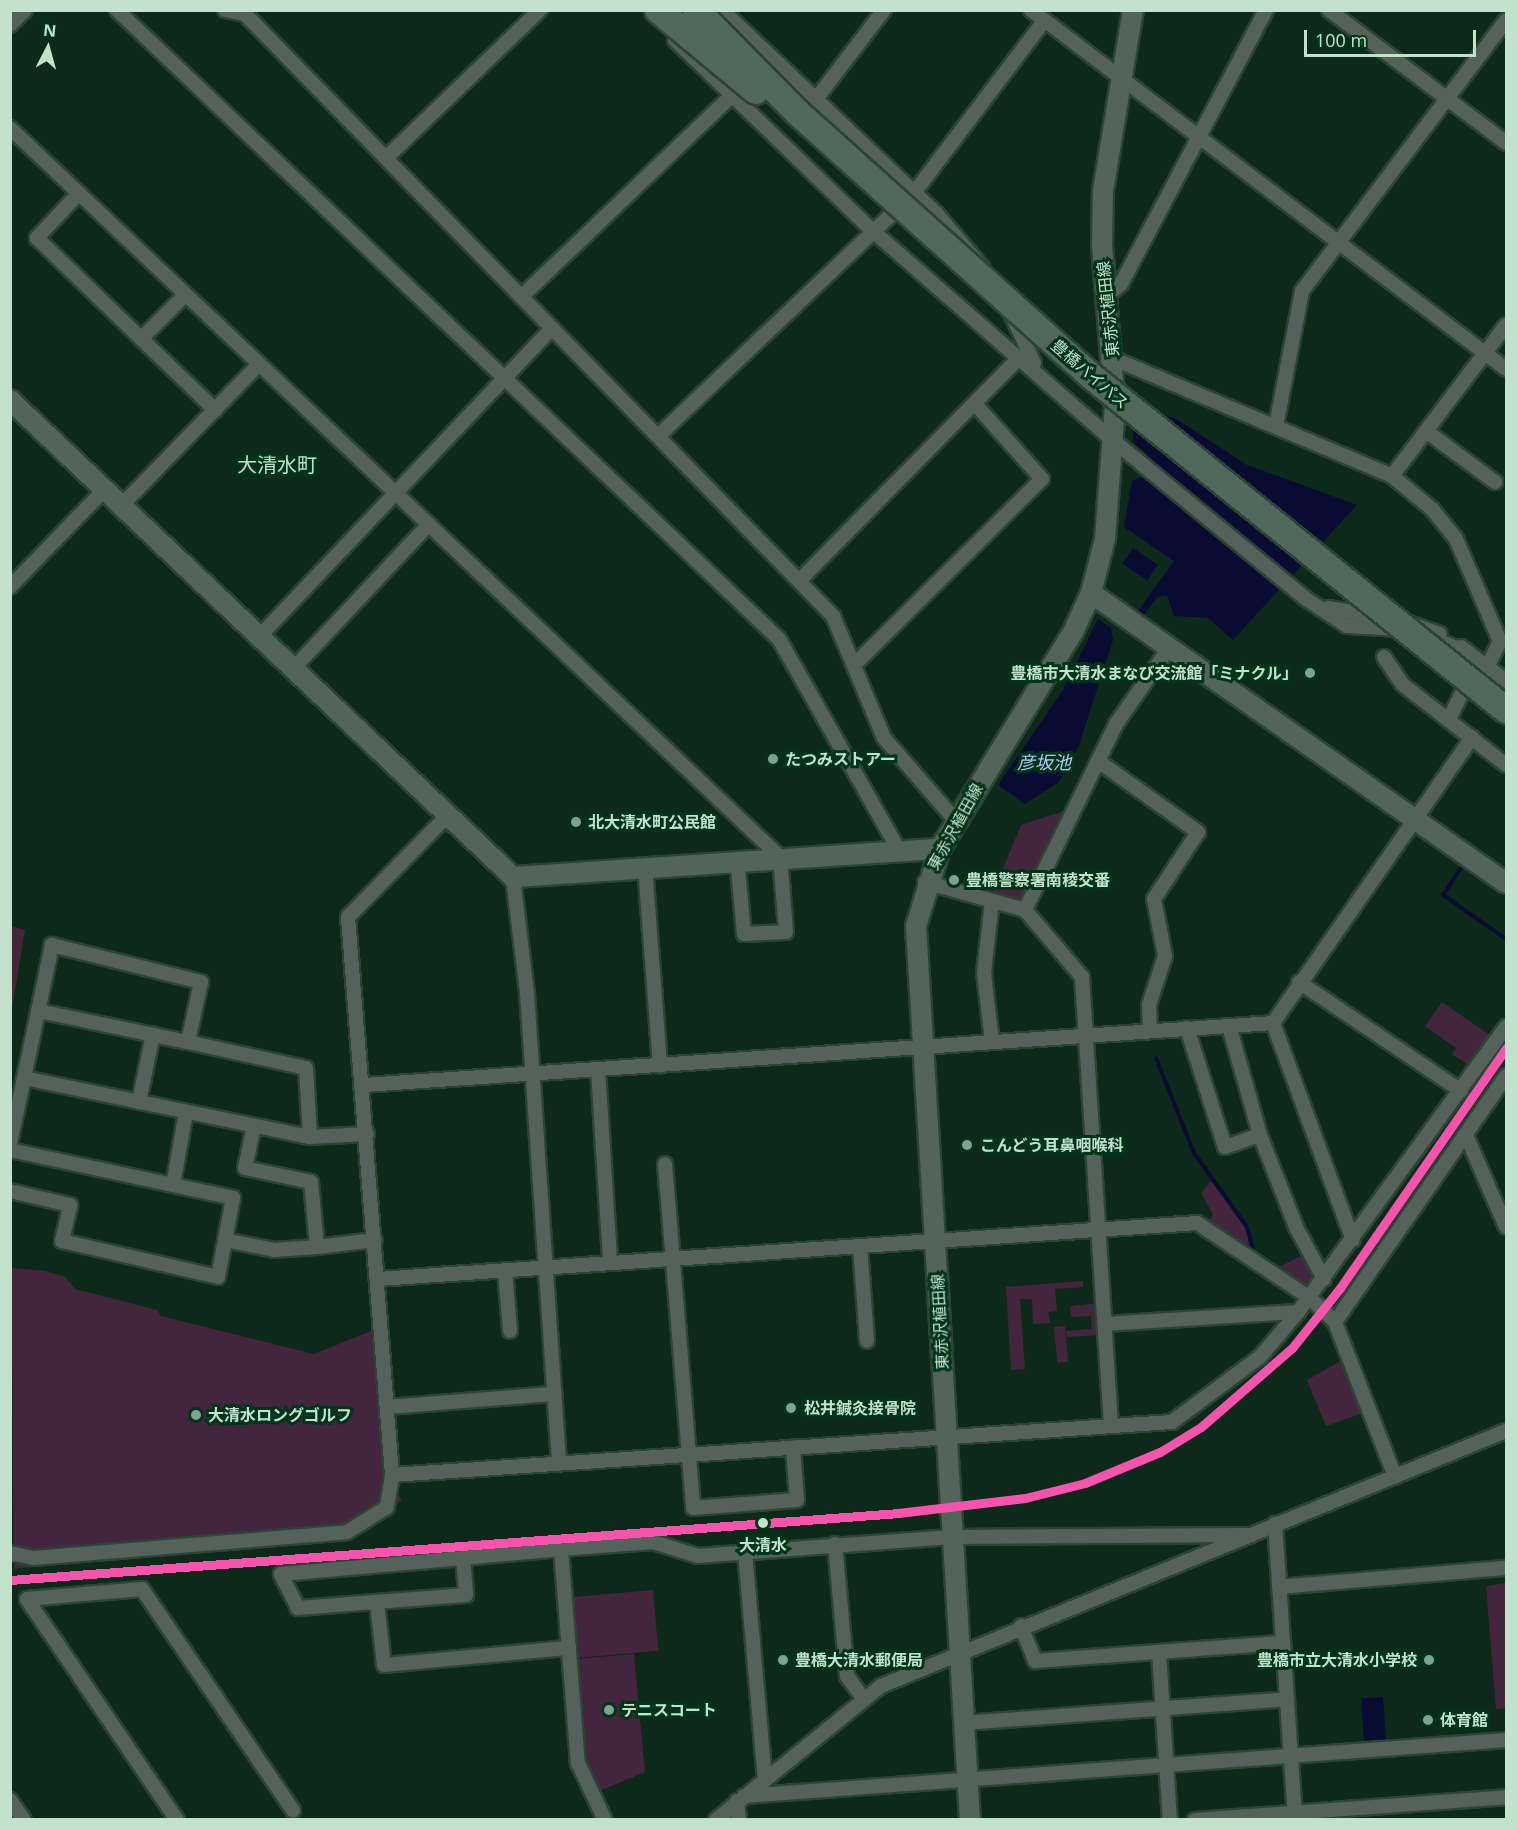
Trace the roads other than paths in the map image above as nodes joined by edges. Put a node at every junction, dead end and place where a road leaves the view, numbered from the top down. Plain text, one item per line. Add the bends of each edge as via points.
1 (25, 10) edge
2 (117, 10) edge
3 (225, 10) edge
4 (540, 10) edge
5 (642, 10) edge
6 (658, 10) edge
7 (696, 10) edge
8 (722, 10) edge
9 (884, 10) edge
10 (1031, 10) edge
11 (1132, 10) edge
12 (1266, 10) edge
13 (1329, 10) edge
14 (247, 12) edge
15 (1506, 20) edge
16 (1044, 21) junction
17 (10, 24) edge
18 (774, 59) junction
19 (1122, 76) junction
20 (735, 93) junction
21 (816, 99) junction
22 (1448, 99) junction
23 (10, 128) edge
24 (1199, 136) junction
25 (1506, 143) edge
26 (386, 158) junction
27 (866, 175) junction
28 (78, 193) junction
29 (914, 193) junction
30 (874, 232) junction
31 (1338, 241) junction
32 (185, 295) junction
33 (1107, 296) junction
34 (521, 297) junction
35 (1506, 325) edge
36 (552, 328) junction
37 (141, 339) junction
38 (1485, 353) junction
39 (1020, 357) junction
40 (1114, 359) junction
41 (258, 364) junction
42 (1506, 369) edge
43 (507, 377) junction
44 (1053, 386) junction
45 (10, 400) edge
46 (976, 406) junction
47 (215, 410) junction
48 (1276, 426) junction
49 (1426, 431) junction
50 (658, 436) junction
51 (1115, 442) junction
52 (1392, 476) junction
53 (1495, 482) dead end
54 (104, 490) junction
55 (398, 495) junction
56 (121, 506) junction
57 (429, 524) junction
58 (800, 580) junction
59 (10, 587) edge
60 (1091, 593) junction
61 (1503, 637) edge
62 (258, 638) junction
63 (1169, 648) junction
64 (1384, 657) dead end
65 (856, 662) junction
66 (1488, 666) junction
67 (292, 670) junction
68 (1506, 681) edge
69 (1506, 710) edge
70 (1450, 717) junction
71 (1472, 738) junction
72 (1098, 761) junction
73 (1506, 765) edge
74 (447, 816) junction
75 (1416, 818) junction
76 (956, 821) junction
77 (940, 849) junction
78 (899, 850) junction
79 (780, 857) junction
80 (736, 859) junction
81 (645, 866) junction
82 (513, 878) junction
83 (925, 882) junction
84 (1506, 883) edge
85 (992, 901) junction
86 (1025, 910) junction
87 (1299, 982) junction
88 (39, 1011) junction
89 (1273, 1023) junction
90 (1229, 1026) junction
91 (1506, 1027) edge
92 (1187, 1028) junction
93 (1150, 1030) junction
94 (153, 1034) junction
95 (1086, 1035) junction
96 (188, 1042) junction
97 (992, 1042) junction
98 (921, 1047) junction
99 (660, 1065) junction
100 (598, 1069) junction
101 (532, 1073) junction
102 (1506, 1076) edge
103 (24, 1078) junction
104 (364, 1085) junction
105 (1461, 1091) junction
106 (139, 1102) junction
107 (186, 1112) junction
108 (254, 1126) junction
109 (367, 1134) junction
110 (1260, 1135) junction
111 (1466, 1135) junction
112 (310, 1137) junction
113 (10, 1143) edge
114 (10, 1150) edge
115 (665, 1164) dead end
116 (172, 1185) junction
117 (10, 1191) edge
118 (1506, 1227) edge
119 (1099, 1230) junction
120 (225, 1240) junction
121 (375, 1240) junction
122 (1353, 1240) junction
123 (935, 1242) junction
124 (317, 1247) junction
125 (860, 1247) junction
126 (672, 1259) junction
127 (610, 1263) junction
128 (545, 1266) junction
129 (505, 1270) junction
130 (378, 1279) junction
131 (1324, 1279) junction
132 (1310, 1298) junction
133 (1298, 1312) junction
134 (1335, 1322) junction
135 (1105, 1324) junction
136 (510, 1331) dead end
137 (867, 1341) dead end
138 (554, 1394) junction
139 (388, 1407) junction
140 (1111, 1426) junction
141 (1506, 1431) edge
142 (946, 1437) junction
143 (793, 1447) junction
144 (688, 1454) junction
145 (559, 1462) junction
146 (392, 1475) junction
147 (1395, 1477) junction
148 (1275, 1524) junction
149 (1247, 1535) junction
150 (951, 1537) junction
151 (835, 1544) junction
152 (561, 1549) junction
153 (745, 1552) junction
154 (10, 1553) edge
155 (463, 1558) junction
156 (1506, 1568) edge
157 (1279, 1587) junction
158 (377, 1602) junction
159 (1021, 1626) junction
160 (1283, 1643) junction
161 (569, 1648) junction
162 (960, 1652) junction
163 (1159, 1652) junction
164 (864, 1699) junction
165 (1287, 1699) junction
166 (1164, 1709) junction
167 (964, 1723) junction
168 (1506, 1740) edge
169 (1291, 1756) junction
170 (1167, 1766) junction
171 (765, 1779) junction
172 (968, 1779) junction
173 (1506, 1797) edge
174 (740, 1799) junction
175 (10, 1800) edge
176 (293, 1810) dead end
177 (1294, 1816) edge
178 (24, 1820) edge
179 (177, 1820) edge
180 (605, 1820) edge
181 (716, 1820) edge
182 (739, 1820) edge
183 (970, 1820) edge
184 (1170, 1820) edge
185 (1195, 1820) edge

1 - 17 street
2 - 43 street
3 - 14 street
4 - 26 street
5 - 20 street
6 - 27 highway, bridge
7 - 27 highway, 豊橋バイパス, bridge
8 - 18 street
9 - 21 street
10 - 16 street
11 - 19 main road, 東赤沢植田線
12 - 24 street
13 - 22 street
14 - 26 street
15 - 22 street
16 - 19 street
16 - 29 street
18 - 20 street
18 - 21 street
19 - 24 street
19 - 33 main road, 東赤沢植田線 via 1103,191
20 - 30 street
20 - 34 street
21 - 29 street
22 - 25 street
22 - 31 street
23 - 28 street
24 - 31 street
24 - 33 street via 1121,284
26 - 34 street
27 - 69 highway, 豊橋バイパス, bridge via 1091,376
28 - 32 street
28 - 37 street via 37,238
29 - 30 street
29 - 44 street via 1000,288 1016,334
30 - 39 street
30 - 50 street
31 - 38 street
31 - 48 street via 1302,291
32 - 37 street
32 - 41 street
33 - 40 main road, 東赤沢植田線
34 - 36 street
35 - 38 street
36 - 43 street
36 - 50 street
37 - 47 street
38 - 42 street
38 - 49 street
39 - 44 street
39 - 46 street
40 - 48 street
40 - 51 main road, 東赤沢植田線
41 - 47 street
41 - 55 street
43 - 55 street
43 - 78 street via 779,639
44 - 51 street
45 - 54 main road
46 - 58 street
46 - 65 street via 1042,479
47 - 56 street
48 - 52 street
49 - 52 street
49 - 53 street
50 - 58 street
51 - 60 main road, 東赤沢植田線 via 1105,539
51 - 66 street via 1347,626 1405,629 1468,652
52 - 61 street via 1432,509 1456,538
54 - 56 main road
54 - 59 street
55 - 57 street
55 - 62 street
56 - 62 main road
57 - 67 street
57 - 79 street
58 - 65 street via 840,625
60 - 63 main road
60 - 76 main road, 東赤沢植田線 via 1073,632
61 - 66 street
62 - 67 main road
63 - 72 street
63 - 75 main road
64 - 70 street via 1402,684
65 - 76 street via 884,738
66 - 68 street
66 - 70 street via 1474,669
67 - 74 main road
70 - 71 street
71 - 73 street
71 - 75 street
72 - 86 street
72 - 93 street via 1198,832 1154,899 1165,956 1149,1005
74 - 82 main road
74 - 104 street via 348,918
75 - 84 main road
75 - 87 street
76 - 77 main road, 東赤沢植田線
77 - 78 main road
77 - 83 main road, 東赤沢植田線
78 - 79 main road
79 - 80 main road
79 - 80 street via 786,932 744,934
80 - 81 main road
81 - 82 main road
81 - 99 street
82 - 101 street
83 - 85 street
83 - 98 main road, 東赤沢植田線 via 915,941
85 - 86 street
85 - 97 street via 984,973
86 - 95 street via 1082,977
87 - 89 street
87 - 105 street
88 - 94 street
88 - 96 street via 52,945 201,982
88 - 103 street
89 - 90 street
89 - 122 street
90 - 92 street
90 - 110 street
91 - 105 street
92 - 93 street
92 - 110 street via 1225,1147
93 - 95 street
94 - 96 street
94 - 106 street
95 - 97 street
95 - 119 street
96 - 112 street via 306,1068
97 - 98 street
98 - 99 street
98 - 123 main road, 東赤沢植田線
99 - 100 street
100 - 101 street
100 - 127 street
101 - 104 street
101 - 128 street
102 - 111 street
103 - 106 street
103 - 113 street
104 - 109 street
105 - 122 street
106 - 107 street
107 - 108 street
107 - 116 street
108 - 112 street
108 - 124 street via 245,1168 311,1182
109 - 112 street
109 - 121 street
110 - 131 street via 1296,1227
111 - 118 street
111 - 134 street
114 - 116 street
115 - 126 street
116 - 120 street via 233,1198
117 - 120 street via 70,1205 62,1241 219,1277
119 - 123 street
119 - 132 street via 1197,1223
119 - 135 street
120 - 124 street via 274,1250
121 - 124 street
121 - 130 street
122 - 131 street
123 - 125 street
123 - 142 main road, 東赤沢植田線
125 - 126 street
125 - 137 street
126 - 127 street
126 - 144 street
127 - 128 street
128 - 129 street
128 - 138 street
129 - 130 street
129 - 136 street
130 - 139 street
131 - 132 street
132 - 133 street
132 - 134 street
133 - 135 street
133 - 140 street via 1260,1357 1194,1410 1172,1422
134 - 147 street
135 - 140 street
138 - 139 street
138 - 145 street
139 - 146 street
140 - 142 street
141 - 147 street
142 - 143 street
142 - 150 main road, 東赤沢植田線
143 - 144 street
143 - 144 street via 797,1500 693,1508
144 - 145 street
145 - 146 street
146 - 154 street via 387,1507 347,1532 33,1558
147 - 148 street
148 - 149 street
148 - 157 street
149 - 150 street
149 - 159 street
150 - 151 street
150 - 162 main road, 東赤沢植田線
151 - 153 street
151 - 164 street via 847,1676
152 - 153 street via 653,1542 698,1556
152 - 155 street
152 - 161 street
153 - 171 street
155 - 158 street via 466,1595
155 - 158 street via 281,1574 298,1608
156 - 157 street
157 - 160 street
158 - 161 street via 384,1665
159 - 162 street
159 - 163 street via 1035,1661
160 - 163 street
160 - 165 street
161 - 180 street via 578,1764
162 - 164 street via 881,1686
162 - 167 main road, 東赤沢植田線
163 - 166 street
164 - 171 street
165 - 166 street
165 - 169 street
166 - 167 street
166 - 170 street
167 - 172 main road, 東赤沢植田線
168 - 169 street
169 - 170 street
169 - 177 street
170 - 172 street
170 - 184 street
171 - 174 street
172 - 174 street
172 - 183 main road, 東赤沢植田線
173 - 177 street
174 - 181 street
174 - 182 street
175 - 178 street
176 - 179 street via 142,1589 27,1599
177 - 185 street

